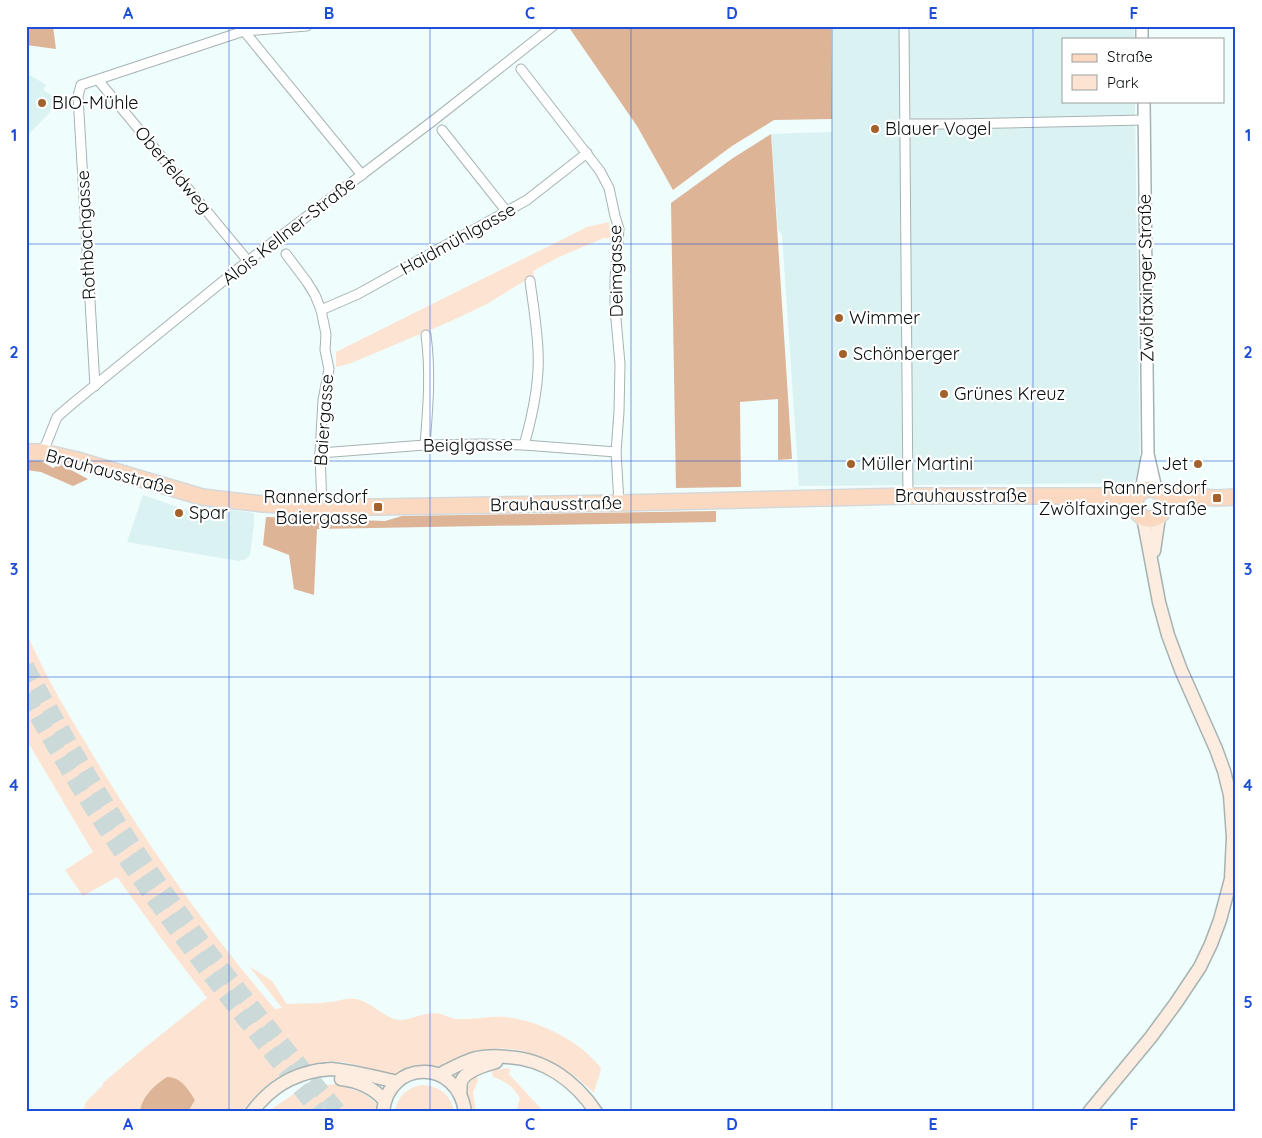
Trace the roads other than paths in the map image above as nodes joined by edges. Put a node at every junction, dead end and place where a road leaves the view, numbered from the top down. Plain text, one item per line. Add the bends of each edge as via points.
1 (307, 26) edge
2 (904, 26) edge
3 (551, 27) edge
4 (244, 31) junction
5 (521, 69) dead end
6 (98, 80) junction
7 (1144, 102) edge
8 (1144, 120) junction
9 (904, 124) junction
10 (442, 130) dead end
11 (587, 153) junction
12 (362, 175) junction
13 (506, 212) junction
14 (286, 254) dead end
15 (248, 261) junction
16 (530, 281) dead end
17 (320, 310) junction
18 (426, 335) dead end
19 (95, 386) junction
20 (425, 445) junction
21 (524, 445) junction
22 (26, 452) edge
23 (43, 452) junction
24 (616, 452) junction
25 (320, 453) junction
26 (908, 496) junction
27 (1236, 497) edge
28 (1217, 498) junction
29 (1146, 499) junction
30 (619, 503) junction
31 (322, 507) junction
32 (1162, 514) junction
33 (1152, 566) junction
34 (513, 1057) junction
35 (440, 1075) junction
36 (396, 1082) junction
37 (460, 1095) junction
38 (384, 1106) edge
39 (252, 1112) edge
40 (262, 1112) edge
41 (465, 1112) edge
42 (596, 1112) edge
43 (1089, 1112) edge

1 - 4 street
2 - 9 street
3 - 12 street, Alois Kellner-Straße
4 - 6 street
4 - 12 street
5 - 11 street, Deimgasse
6 - 15 street, Oberfeldweg
6 - 19 street, Rothbachgasse via 81,85 78,96
7 - 8 street, Zwölfaxinger Straße
8 - 9 street
8 - 29 street, Zwölfaxinger Straße
9 - 26 street
10 - 13 street
11 - 13 street, Haidmühlgasse
11 - 24 street, Deimgasse via 609,188 619,229 615,279 620,364
12 - 15 street, Alois Kellner-Straße
13 - 17 street, Haidmühlgasse via 358,294
14 - 17 street, Baiergasse via 315,295
15 - 19 street, Alois Kellner-Straße
16 - 21 street via 539,351 538,380
17 - 25 street, Baiergasse via 329,369
18 - 20 street via 430,383
19 - 23 street, Alois Kellner-Straße via 58,417
20 - 21 street, Beiglgasse
20 - 25 street, Beiglgasse
21 - 24 street, Beiglgasse
22 - 23 main road, Brauhausstraße
23 - 31 main road, Brauhausstraße via 202,497
24 - 30 street, Deimgasse
25 - 31 street, Baiergasse
26 - 29 main road, Brauhausstraße
26 - 30 main road, Brauhausstraße
27 - 28 main road, Brauhausstraße
28 - 29 main road, Brauhausstraße
28 - 32 main road, Brauhausstraße
29 - 32 main road via 1166,502
29 - 32 main road, Brauhausstraße via 1151,520
29 - 33 main road
30 - 31 main road, Brauhausstraße
32 - 33 main road via 1154,540
33 - 43 main road via 1168,635 1216,749 1230,795 1231,879 1220,920 1200,967 1151,1037
34 - 35 main road via 477,1058
34 - 37 main road via 477,1068 464,1078
34 - 42 main road via 553,1070 571,1083
35 - 36 main road via 417,1072
35 - 37 main road via 450,1081
36 - 38 main road via 389,1090
36 - 39 main road via 330,1069 308,1072 290,1078 262,1099
37 - 41 main road
38 - 40 main road via 377,1092 365,1085 350,1080 322,1078 295,1086

